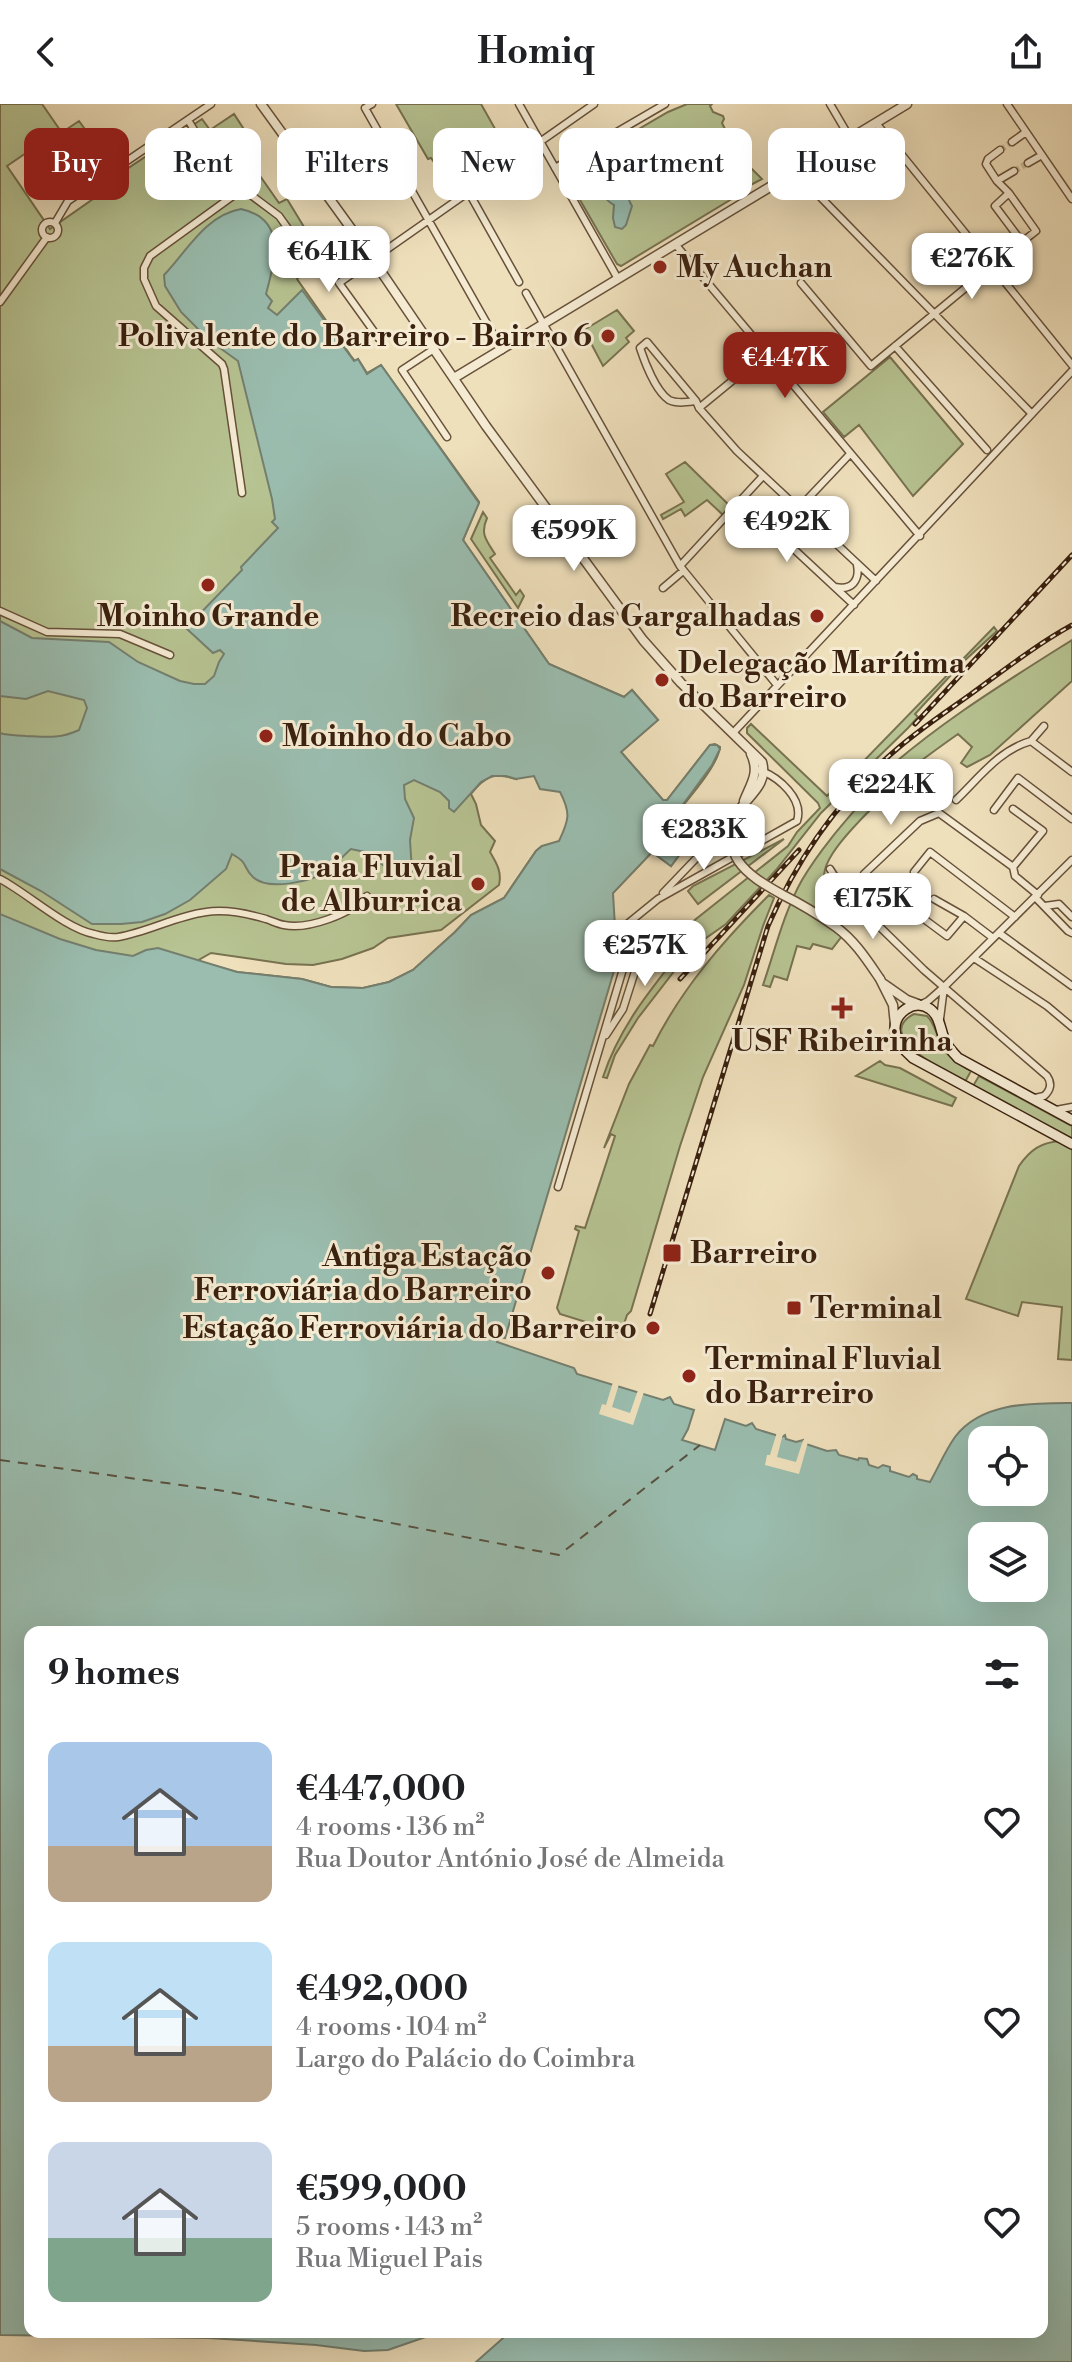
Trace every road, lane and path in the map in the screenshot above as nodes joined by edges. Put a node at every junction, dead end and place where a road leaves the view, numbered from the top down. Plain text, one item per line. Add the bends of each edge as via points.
1 (211, 104) edge
2 (261, 104) edge
3 (372, 104) edge
4 (519, 104) edge
5 (594, 104) edge
6 (665, 104) edge
7 (830, 104) edge
8 (907, 104) edge
9 (1007, 104) edge
10 (364, 106) edge
11 (188, 120) junction
12 (876, 123) junction
13 (193, 128) edge
14 (532, 128) edge
15 (844, 128) edge
16 (867, 128) edge
17 (1026, 132) junction
18 (543, 140) edge
19 (1012, 142) tunnel mouth
20 (543, 147) edge
21 (1000, 150) dead end
22 (1042, 155) junction
23 (1028, 163) tunnel mouth
24 (555, 168) junction
25 (1014, 171) tunnel mouth
26 (997, 181) junction
27 (768, 189) edge
28 (1009, 193) junction
29 (1072, 199) edge
30 (227, 200) edge
31 (256, 200) edge
32 (455, 200) edge
33 (473, 200) edge
34 (823, 200) edge
35 (429, 219) junction
36 (1036, 231) junction
37 (1041, 239) dead end
38 (675, 244) junction
39 (372, 259) junction
40 (304, 264) dead end
41 (992, 266) junction
42 (618, 279) junction
43 (519, 282) dead end
44 (801, 283) dead end
45 (526, 293) dead end
46 (0, 302) edge
47 (934, 314) junction
48 (543, 324) junction
49 (380, 340) dead end
50 (895, 346) junction
51 (434, 349) junction
52 (502, 350) junction
53 (766, 353) junction
54 (1072, 365) edge
55 (1072, 371) edge
56 (454, 378) junction
57 (698, 405) junction
58 (1032, 414) junction
59 (447, 437) dead end
60 (987, 450) dead end
61 (850, 454) junction
62 (763, 476) junction
63 (242, 493) dead end
64 (741, 500) junction
65 (801, 511) junction
66 (920, 536) junction
67 (781, 537) junction
68 (857, 564) junction
69 (682, 568) junction
70 (876, 581) junction
71 (835, 587) junction
72 (663, 588) dead end
73 (854, 605) junction
74 (0, 611) edge
75 (170, 655) dead end
76 (777, 685) junction
77 (1044, 726) dead end
78 (733, 733) junction
79 (1031, 741) junction
80 (760, 770) junction
81 (1072, 772) edge
82 (956, 800) dead end
83 (1013, 809) dead end
84 (994, 810) dead end
85 (1072, 819) edge
86 (729, 824) dead end
87 (1072, 860) edge
88 (1013, 867) junction
89 (830, 869) dead end
90 (914, 872) dead end
91 (864, 874) dead end
92 (0, 879) edge
93 (367, 896) dead end
94 (1037, 896) junction
95 (658, 899) junction
96 (934, 899) dead end
97 (901, 902) dead end
98 (1045, 906) junction
99 (964, 916) junction
100 (1015, 917) junction
101 (1072, 917) edge
102 (633, 920) junction
103 (1072, 933) edge
104 (996, 936) junction
105 (974, 958) junction
106 (881, 981) junction
107 (1072, 986) edge
108 (944, 987) junction
109 (918, 1004) junction
110 (895, 1026) junction
111 (941, 1026) junction
112 (1072, 1027) edge
113 (601, 1041) junction
114 (1028, 1096) junction
115 (1072, 1107) edge
116 (1052, 1110) junction
117 (1072, 1120) edge
118 (1072, 1144) edge
119 (558, 1187) dead end

1 - 11 street
2 - 39 street
3 - 10 street
4 - 14 street
5 - 18 street
6 - 24 street
7 - 15 street
8 - 12 street
9 - 17 street
10 - 35 street
11 - 13 street
11 - 46 street via 68,201 55,223 57,234 47,237
12 - 16 street
12 - 41 street
17 - 19 street
17 - 22 street
20 - 24 street
21 - 26 street via 986,164
22 - 23 street
22 - 29 street
24 - 42 street
25 - 26 street
26 - 28 street
27 - 38 street
28 - 36 street
28 - 36 street via 995,206 1022,242
30 - 63 street via 150,256 144,279 156,306 222,364
31 - 40 street via 279,216
32 - 35 street
33 - 43 street
34 - 47 street
35 - 39 street
35 - 52 street
36 - 37 street
38 - 42 street
38 - 53 street
39 - 49 street via 339,283
39 - 51 street
41 - 47 street
41 - 54 street
42 - 48 street
44 - 50 street via 871,366
45 - 48 street
47 - 50 street
47 - 58 street
48 - 52 street
48 - 69 street
50 - 60 street
51 - 56 street
51 - 59 street via 402,370
52 - 56 street
53 - 57 street
53 - 61 street
55 - 58 street
56 - 78 street via 643,640
57 - 57 street via 647,342 640,348 667,398
57 - 62 street
58 - 66 street
61 - 65 street
61 - 66 street
62 - 64 street
62 - 65 street
64 - 67 street
64 - 69 street
65 - 67 street
65 - 68 street
66 - 70 street
67 - 71 street
68 - 70 street
68 - 71 street via 854,584
69 - 72 street
69 - 76 street
70 - 73 street
71 - 73 street
73 - 76 street
74 - 75 street via 47,632 120,634
76 - 78 street
77 - 79 street
78 - 80 street via 762,762
79 - 81 street
79 - 82 street via 1000,756
80 - 95 street via 790,792 799,812 797,821
80 - 106 street, bridge via 759,787 740,809 732,848 746,872 837,927
83 - 88 street via 1043,831
84 - 85 street via 1018,778
86 - 95 street
87 - 94 street
88 - 91 street via 939,813 920,821
88 - 94 street via 1015,876
89 - 108 street via 846,894
90 - 100 street via 930,852
92 - 93 street via 90,934 116,938 207,912 297,926 352,910
94 - 98 street
94 - 100 street
95 - 102 street
96 - 99 street
97 - 99 street via 947,936
98 - 101 street via 1059,904
98 - 103 street
99 - 104 street
100 - 104 street
102 - 113 street via 626,925 626,959
102 - 113 street via 632,949 638,962 623,1009
104 - 105 street
104 - 107 street
105 - 108 street
105 - 112 street
106 - 109 street
106 - 110 street via 893,1005
108 - 109 street
108 - 111 street
108 - 114 street via 1048,1078 1046,1094
109 - 110 main road via 901,1013
109 - 111 main road via 934,1013
110 - 118 main road via 898,1041 913,1058
111 - 114 main road via 958,1058
113 - 119 street
114 - 116 main road
115 - 116 street
116 - 117 main road

